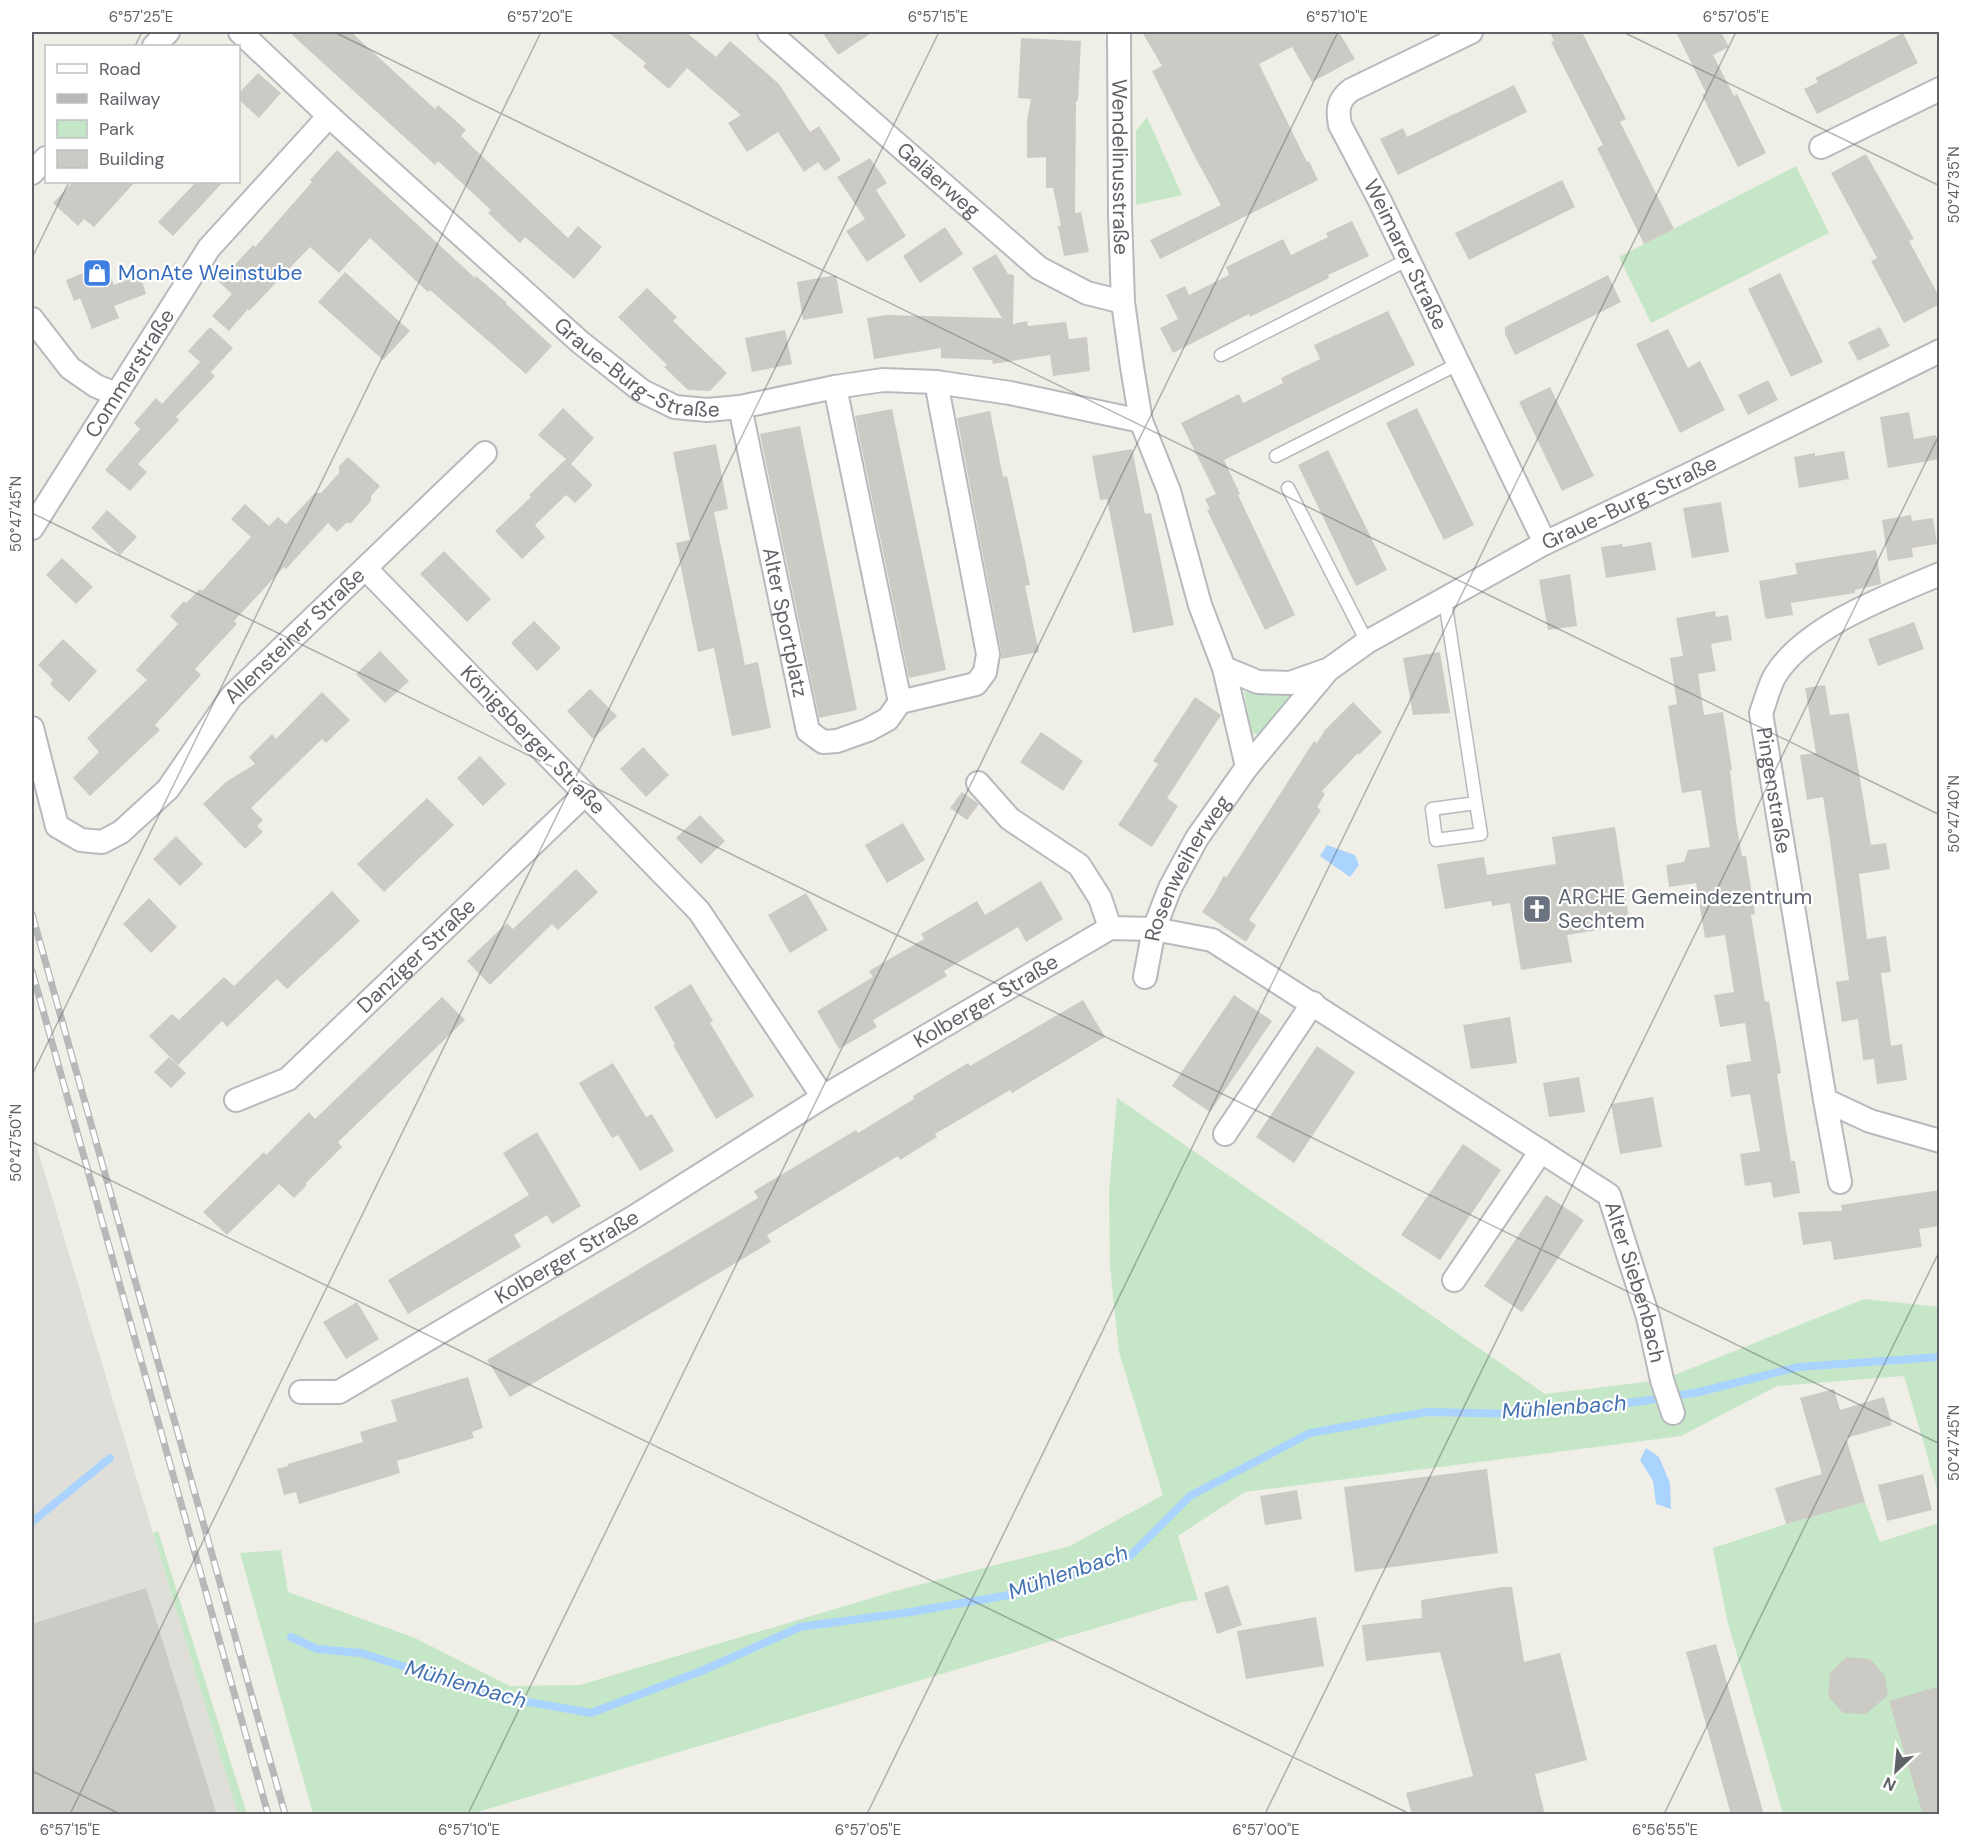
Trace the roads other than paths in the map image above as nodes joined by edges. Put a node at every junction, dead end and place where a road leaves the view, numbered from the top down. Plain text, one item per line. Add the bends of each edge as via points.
1 (168, 32) edge
2 (240, 32) edge
3 (769, 32) edge
4 (1119, 32) edge
5 (1472, 32) edge
6 (155, 45) edge
7 (1940, 89) edge
8 (329, 116) junction
9 (1821, 147) dead end
10 (45, 159) edge
11 (32, 173) edge
12 (1407, 260) junction
13 (1123, 302) junction
14 (32, 319) edge
15 (1940, 351) edge
16 (1221, 356) dead end
17 (1458, 364) junction
18 (936, 382) junction
19 (835, 387) junction
20 (116, 394) junction
21 (740, 407) junction
22 (1141, 421) junction
23 (485, 453) dead end
24 (1276, 456) dead end
25 (1288, 488) dead end
26 (32, 528) edge
27 (1545, 543) junction
28 (366, 568) junction
29 (1940, 574) edge
30 (1444, 600) junction
31 (1367, 642) junction
32 (1224, 668) junction
33 (1328, 670) junction
34 (900, 702) junction
35 (1283, 722) joint
36 (32, 728) edge
37 (1247, 767) junction
38 (978, 783) dead end
39 (585, 794) junction
40 (1476, 803) junction
41 (1110, 928) junction
42 (1154, 929) junction
43 (1145, 977) dead end
44 (1313, 1003) junction
45 (823, 1097) junction
46 (236, 1100) dead end
47 (1825, 1100) junction
48 (1225, 1134) dead end
49 (1940, 1141) edge
50 (1541, 1151) junction
51 (1840, 1182) dead end
52 (1454, 1280) dead end
53 (301, 1392) dead end
54 (1673, 1413) dead end

1 - 6 street
2 - 8 street, Graue-Burg-Straße
3 - 13 street, Galäerweg via 1040,268 1087,293
4 - 13 street, Wendelinusstraße
5 - 12 street, Weimarer Straße via 1351,90 1338,106 1341,125
7 - 9 street
8 - 20 street, Commerstraße via 209,249
8 - 21 street, Graue-Burg-Straße via 580,342 642,391 675,407
10 - 11 street
12 - 16 lane
12 - 17 street, Weimarer Straße
13 - 22 street
14 - 20 street via 70,368
15 - 27 street, Graue-Burg-Straße
17 - 24 lane
17 - 27 street, Weimarer Straße
18 - 19 street, Graue-Burg-Straße via 883,380
18 - 22 street, Graue-Burg-Straße via 1010,393
18 - 34 street via 988,654 985,672 976,684
19 - 21 street, Graue-Burg-Straße
19 - 34 street
20 - 26 street, Commerstraße
21 - 34 street, Alter Sportplatz via 808,731 823,742 837,741 888,719
22 - 32 street via 1169,492 1200,605
23 - 28 street, Allensteiner Straße
25 - 31 lane
27 - 30 street, Graue-Burg-Straße
28 - 36 street, Allensteiner Straße via 231,697 168,789 121,832 102,842 81,840 57,826
28 - 39 street, Königsberger Straße
29 - 47 street, Pingenstraße via 1820,632 1794,651 1775,675 1761,713
30 - 31 street, Graue-Burg-Straße
30 - 40 lane
31 - 33 street, Graue-Burg-Straße
32 - 33 street, Graue-Burg-Straße via 1258,682 1290,683
32 - 37 street
33 - 35 street, Graue-Burg-Straße
35 - 37 street, Rosenweiherweg
37 - 42 street, Rosenweiherweg via 1197,838 1170,888
38 - 41 street via 1010,819 1079,864 1100,897
39 - 45 street, Königsberger Straße via 699,911
39 - 46 street, Danziger Straße via 288,1079
40 - 40 lane via 1432,809 1436,840 1481,834
41 - 42 street
41 - 45 street, Kolberger Straße
42 - 43 street, Rosenweiherweg
42 - 44 street, Alter Siebenbach via 1212,940
44 - 48 street
44 - 50 street, Alter Siebenbach
45 - 53 street, Kolberger Straße via 634,1217 339,1392
47 - 49 street via 1870,1121
47 - 51 street, Pingenstraße
50 - 52 street
50 - 54 street, Alter Siebenbach via 1609,1195 1648,1317

